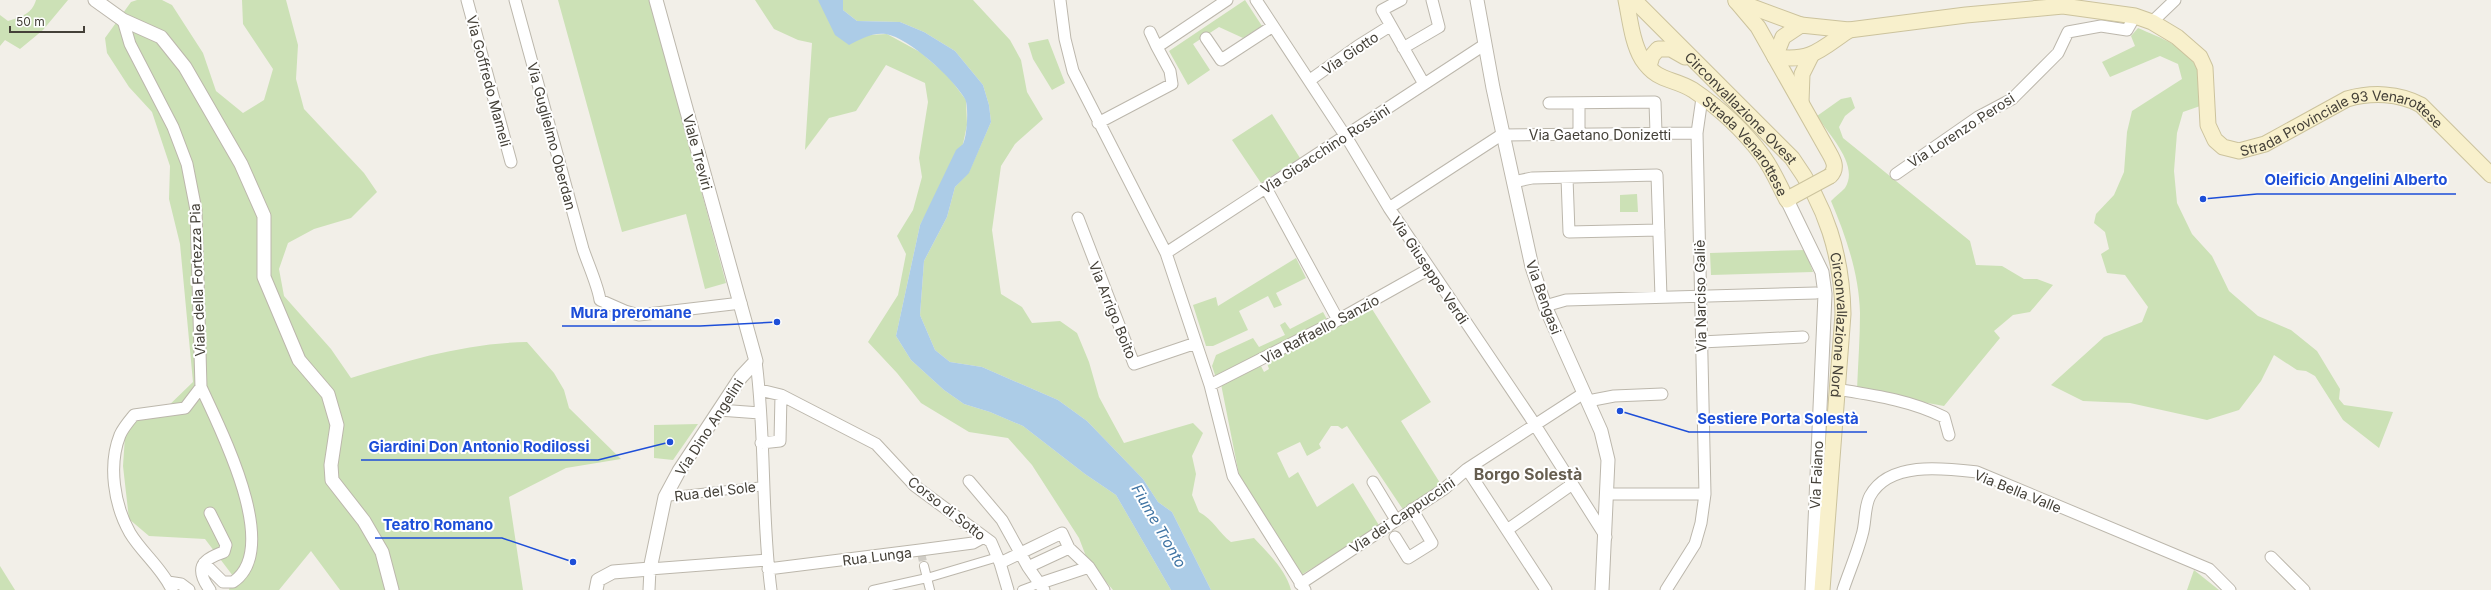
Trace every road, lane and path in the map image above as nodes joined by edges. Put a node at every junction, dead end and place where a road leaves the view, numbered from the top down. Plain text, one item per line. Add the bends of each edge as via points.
1 (95, 0) edge
2 (467, 0) edge
3 (515, 0) edge
4 (656, 0) edge
5 (1060, 0) edge
6 (1227, 0) edge
7 (1256, 0) edge
8 (1401, 0) edge
9 (1432, 0) edge
10 (1477, 0) edge
11 (1626, 0) edge
12 (1634, 0) edge
13 (1735, 0) edge
14 (2175, 0) edge
15 (2135, 16) junction
16 (123, 20) junction
17 (1801, 25) junction
18 (2155, 25) junction
19 (1273, 26) junction
20 (1390, 26) junction
21 (1849, 30) junction
22 (1150, 32) dead end
23 (1206, 38) dead end
24 (1484, 45) junction
25 (1158, 47) junction
26 (1403, 48) junction
27 (1775, 56) junction
28 (1811, 56) junction
29 (1696, 63) junction
30 (1649, 66) junction
31 (1310, 80) junction
32 (1424, 84) junction
33 (1702, 98) junction
34 (1549, 103) dead end
35 (1579, 103) junction
36 (1801, 103) junction
37 (1098, 124) junction
38 (1656, 133) junction
39 (1697, 133) junction
40 (1579, 134) junction
41 (1504, 135) junction
42 (1346, 136) junction
43 (511, 162) dead end
44 (1896, 174) dead end
45 (2491, 175) edge
46 (1567, 178) junction
47 (1513, 182) junction
48 (1266, 188) junction
49 (1790, 198) junction
50 (1388, 208) junction
51 (1078, 218) dead end
52 (1830, 228) joint
53 (1659, 230) junction
54 (1166, 253) junction
55 (1429, 269) junction
56 (1816, 293) dead end
57 (1700, 296) junction
58 (1661, 297) junction
59 (739, 298) junction
60 (1545, 306) junction
61 (1338, 320) junction
62 (1803, 336) dead end
63 (1701, 342) junction
64 (1196, 343) junction
65 (756, 361) junction
66 (1210, 385) junction
67 (201, 386) junction
68 (1836, 389) junction
69 (760, 390) junction
70 (1662, 394) dead end
71 (781, 395) junction
72 (1586, 397) junction
73 (719, 410) junction
74 (760, 413) junction
75 (1535, 425) junction
76 (1950, 435) dead end
77 (761, 443) junction
78 (1466, 469) junction
79 (969, 481) dead end
80 (1373, 482) dead end
81 (1571, 485) junction
82 (765, 486) junction
83 (1608, 494) junction
84 (1705, 494) junction
85 (666, 497) junction
86 (1412, 509) junction
87 (210, 513) dead end
88 (1392, 522) junction
89 (1506, 530) junction
90 (984, 537) junction
91 (1395, 537) dead end
92 (1606, 537) junction
93 (1069, 548) junction
94 (1021, 553) junction
95 (2271, 557) dead end
96 (999, 560) junction
97 (204, 563) junction
98 (767, 564) junction
99 (924, 566) tunnel mouth
100 (1028, 567) junction
101 (1089, 567) junction
102 (650, 569) junction
103 (927, 578) junction
104 (170, 586) edge
105 (1041, 587) edge
106 (1302, 587) edge
107 (189, 590) edge
108 (210, 590) edge
109 (392, 590) edge
110 (596, 590) edge
111 (649, 590) edge
112 (771, 590) edge
113 (873, 590) edge
114 (930, 590) edge
115 (1008, 590) edge
116 (1022, 590) edge
117 (1104, 590) edge
118 (1546, 590) edge
119 (1602, 590) edge
120 (1666, 590) edge
121 (1812, 590) edge
122 (1822, 590) edge
123 (1843, 590) edge
124 (2230, 590) edge
125 (2304, 590) edge

1 - 16 street
2 - 43 street, Via Goffredo Mameli
3 - 59 street, Via Guglielmo Oberdan via 590,273 609,300 625,311 639,315 707,306
4 - 59 street, Viale Treviri
5 - 37 street via 1065,39 1073,71
6 - 25 street
7 - 19 street, Via Giuseppe Verdi
8 - 20 street via 1382,10
9 - 26 street via 1439,27
10 - 24 street, Via Bengasi
11 - 30 main road, Strada Venarottese via 1637,47
12 - 29 main road, Circonvallazione Ovest
13 - 17 main road, Strada Venarottese
13 - 27 main road, Strada Venarottese via 1758,27
14 - 18 street
15 - 18 main road, Strada Venarottese
15 - 21 main road, Strada Venarottese via 2056,7
15 - 44 street, Via Lorenzo Perosi via 2127,30 2101,26 2068,32 2058,53 2012,99 1978,117
16 - 67 street, Viale della Fortezza Pia via 130,44 173,127 187,164 196,210
16 - 109 street via 161,37 185,67 241,164 264,216 264,277 299,360 328,394 337,425 331,465 332,480 364,521 382,552
17 - 21 main road, Strada Venarottese
17 - 27 main road via 1783,37
18 - 45 main road, Strada Provinciale 93 Venarottese via 2192,48 2200,57 2205,68 2208,125 2215,140 2229,149 2247,150 2265,144 2347,99 2361,95 2390,95 2413,100 2421,105
19 - 23 street via 1221,60
19 - 31 street, Via Giuseppe Verdi
20 - 26 street
20 - 31 street, Via Giotto
21 - 28 main road, Strada Venarottese
22 - 25 street
24 - 32 street, Via Gioacchino Rossini
24 - 41 street, Via Bengasi
25 - 37 street via 1170,71 1172,84
26 - 32 street
27 - 28 main road, Strada Venarottese via 1794,60
27 - 36 main road, Strada Venarottese
28 - 36 main road, Strada Venarottese via 1802,74
29 - 30 main road via 1670,49 1658,49 1652,56
29 - 52 main road, Circonvallazione Ovest via 1792,158 1807,179
30 - 33 main road, Strada Venarottese via 1656,75 1692,90
31 - 42 street, Via Giuseppe Verdi
32 - 42 street, Via Gioacchino Rossini
33 - 39 street, Via Narciso Galiè
33 - 49 main road, Strada Venarottese via 1746,136
34 - 35 street
35 - 38 street via 1655,102
35 - 40 street
36 - 49 main road, Strada Venarottese, bridge via 1834,161 1834,172
37 - 54 street
38 - 39 street, Via Gaetano Donizetti
38 - 40 street, Via Gaetano Donizetti
39 - 57 street, Via Narciso Galiè
40 - 41 street, Via Gaetano Donizetti
41 - 47 street, Via Bengasi
41 - 50 street
42 - 48 street, Via Gioacchino Rossini
42 - 50 street, Via Giuseppe Verdi
46 - 47 street via 1526,178
46 - 53 street via 1569,232
46 - 53 street via 1657,175
47 - 60 street, Via Bengasi via 1530,260
48 - 54 street, Via Gioacchino Rossini
48 - 61 street
49 - 121 street, Via Faiano via 1822,272 1825,294
50 - 55 street, Via Giuseppe Verdi
51 - 64 street, Via Arrigo Boito via 1134,364
52 - 68 main road, Circonvallazione Nord via 1840,268 1843,300
53 - 58 street
54 - 64 street
55 - 61 street, Via Raffaello Sanzio
55 - 75 street, Via Giuseppe Verdi
56 - 57 street
57 - 58 street
57 - 63 street, Via Narciso Galiè
58 - 60 street via 1566,300
59 - 65 street, Viale Treviri
60 - 72 street, Via Bengasi
61 - 66 street, Via Raffaello Sanzio
62 - 63 street
63 - 84 street, Via Narciso Galiè
64 - 66 street
65 - 69 street
65 - 73 street, Via Dino Angelini via 741,377
66 - 106 street via 1233,476
67 - 97 street via 230,453 248,505 251,548 247,569 233,582 223,582
67 - 104 street via 185,408 134,415 120,434 112,468 121,514 130,533
68 - 76 street via 1885,397 1927,409 1944,417
68 - 122 main road, Circonvallazione Nord
69 - 71 street, Corso di Sotto
69 - 74 street
70 - 72 street
71 - 77 street via 780,441
71 - 90 street, Corso di Sotto via 876,444 914,486 957,520
72 - 75 street, Via dei Cappuccini
72 - 83 street, Via Bengasi via 1601,431 1608,460
73 - 74 street
73 - 85 street, Via Dino Angelini via 689,452
74 - 77 street
75 - 78 street, Via dei Cappuccini
75 - 81 street, Via Giuseppe Verdi
77 - 82 street
78 - 86 street, Via dei Cappuccini via 1444,489
78 - 89 street
79 - 94 street via 1002,520
80 - 88 street
81 - 89 street
81 - 92 street, Via Giuseppe Verdi
82 - 85 street, Rua del Sole
82 - 98 street
83 - 84 street
83 - 92 street, Via Bengasi
84 - 120 street, Via Narciso Galiè via 1695,544
85 - 102 street, Via Dino Angelini
86 - 88 street, Via dei Cappuccini
86 - 91 street via 1432,543 1408,558
87 - 97 street via 224,539 226,550 210,556
88 - 106 street, Via dei Cappuccini
89 - 118 street
90 - 96 street, Corso di Sotto via 991,542
90 - 98 street, Rua Lunga via 973,542 921,552
92 - 119 street, Via Bengasi
93 - 94 street via 1062,533
93 - 100 street
93 - 101 street
94 - 96 street
94 - 100 street
95 - 125 street
96 - 103 street
96 - 115 street, Corso di Sotto
97 - 108 street via 202,578
98 - 102 street, Rua Lunga
98 - 112 street
99 - 103 street
100 - 105 street
101 - 105 street
101 - 117 street
102 - 110 street via 613,572 598,580
102 - 111 street, Via Dino Angelini
103 - 113 street
103 - 114 street
104 - 107 street via 181,584
105 - 116 street
123 - 124 street, Via Bella Valle via 1862,536 1870,497 1877,486 1886,477 1896,474 1951,469 1976,472 2209,569

